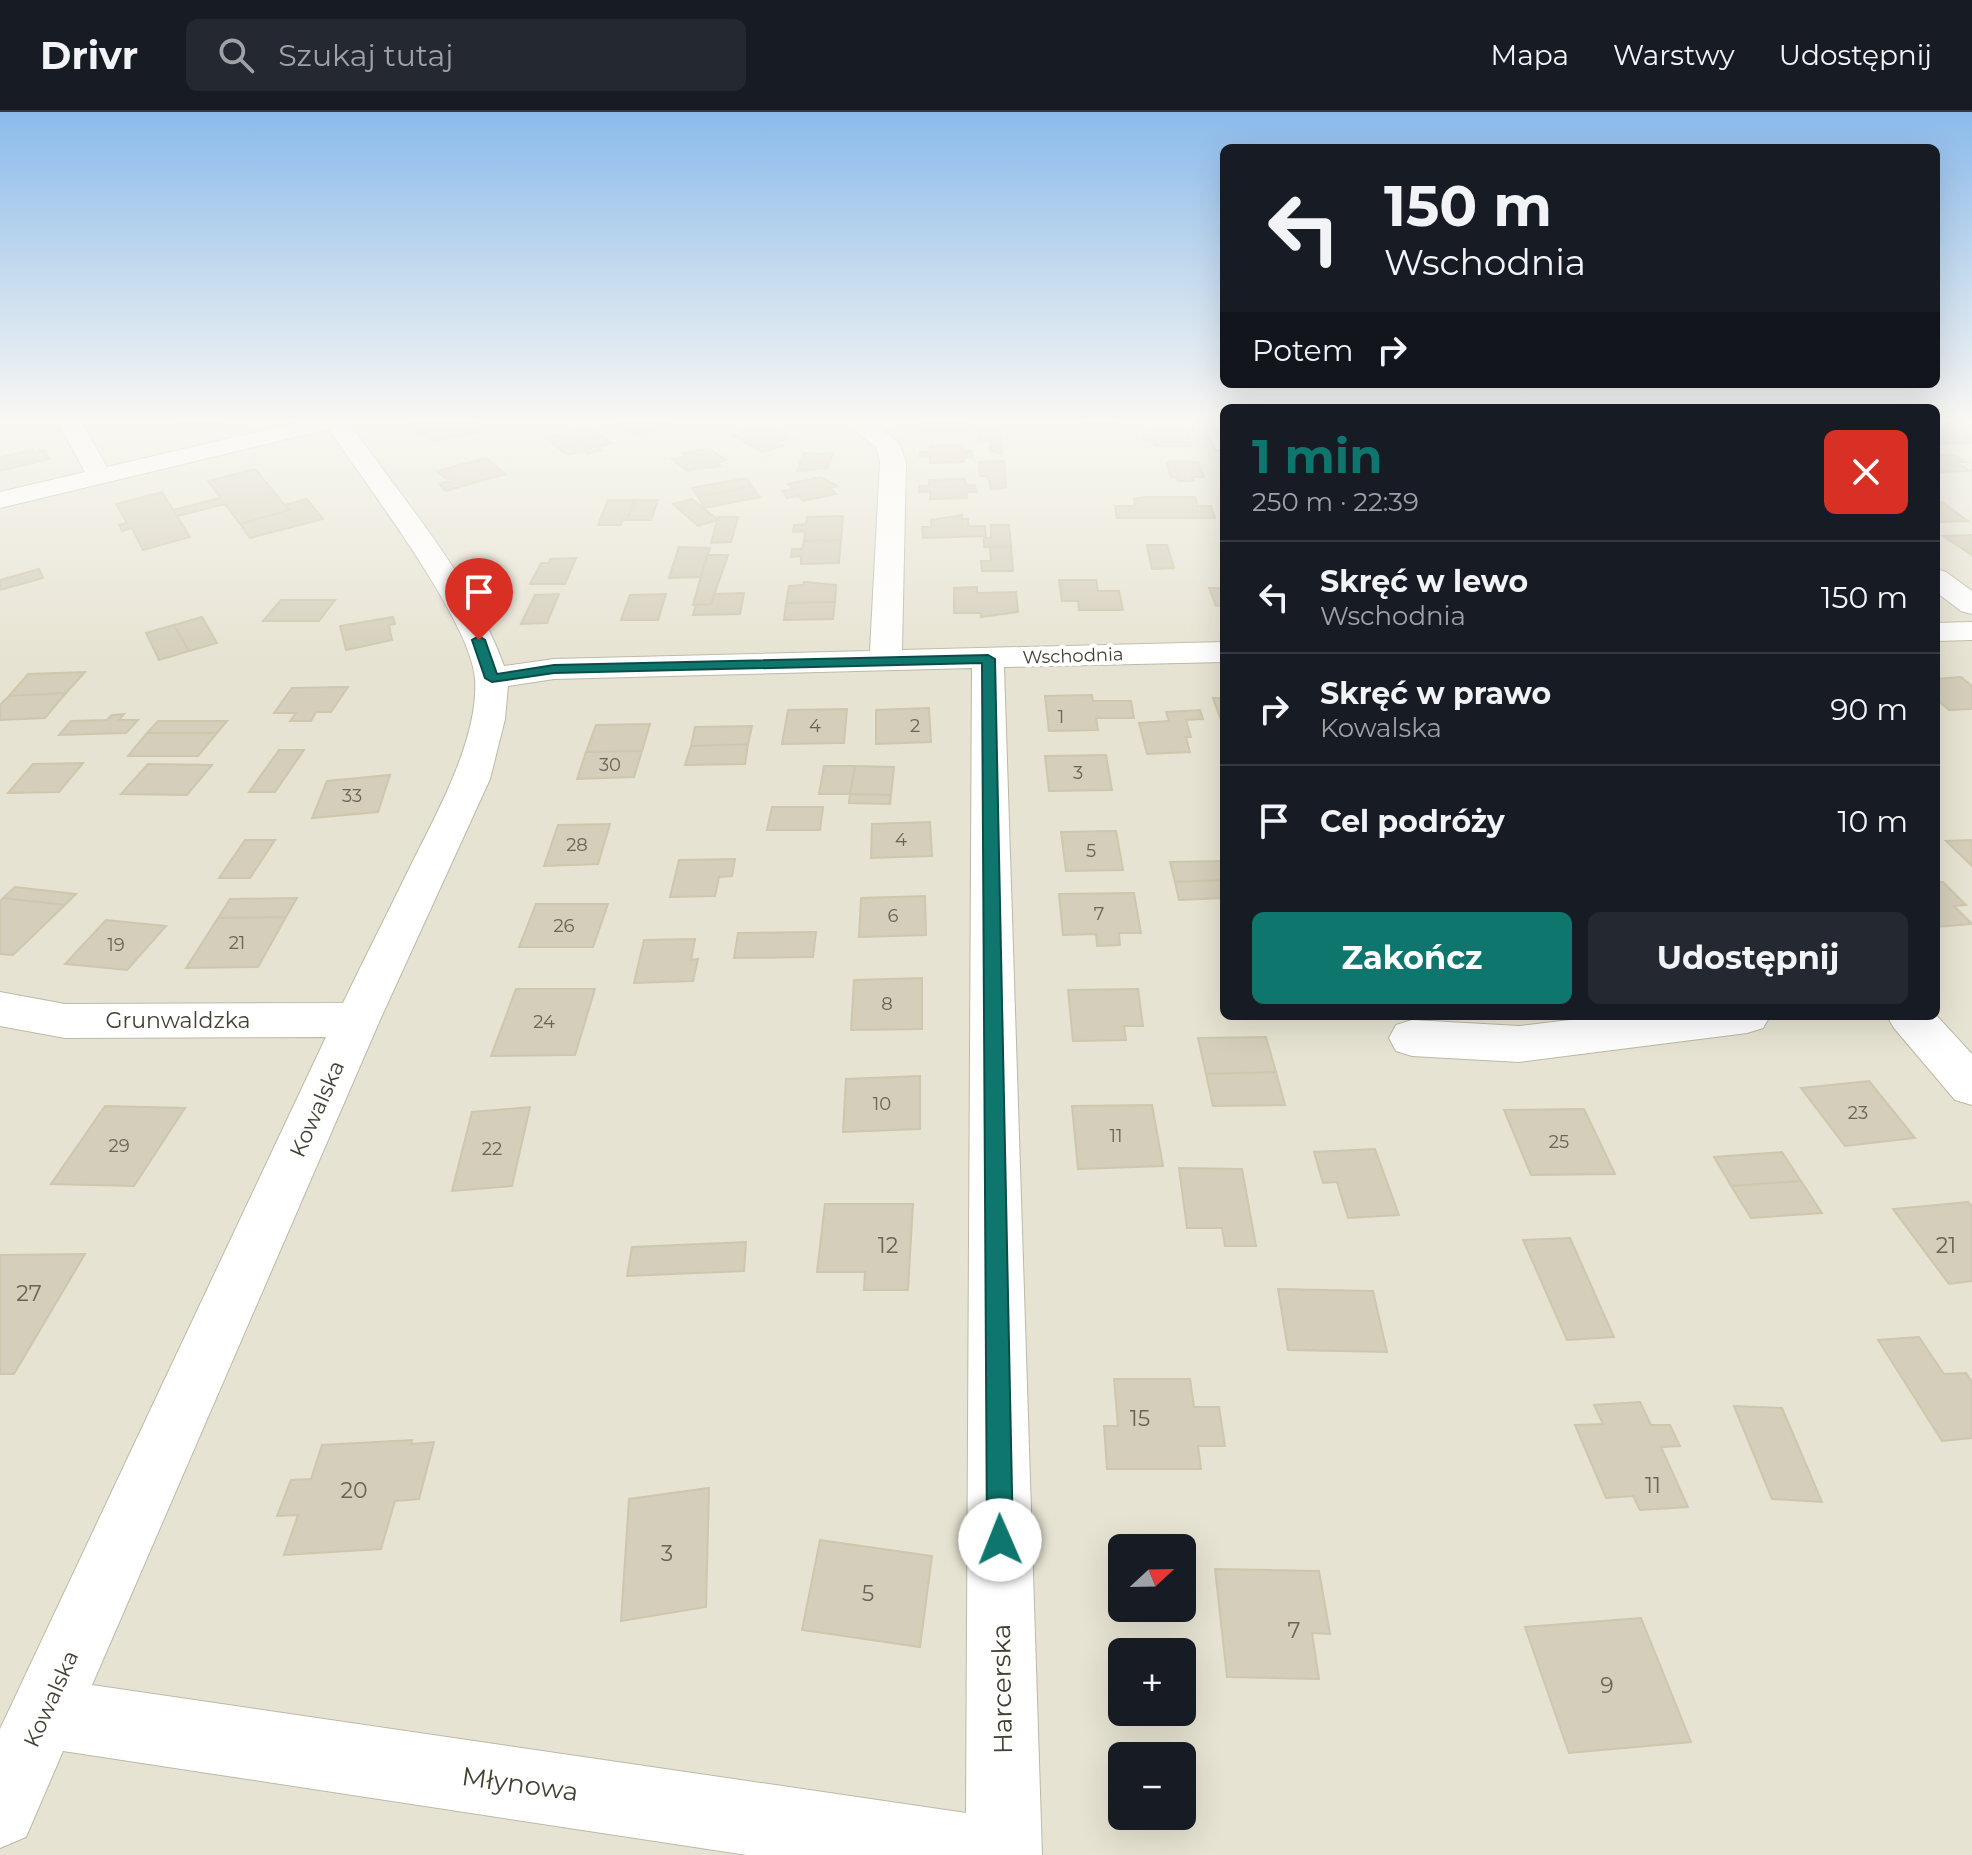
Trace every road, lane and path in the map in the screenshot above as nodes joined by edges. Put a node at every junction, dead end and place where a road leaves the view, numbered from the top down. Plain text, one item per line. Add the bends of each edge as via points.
1 (392, 500) edge
2 (892, 500) edge
3 (1940, 581) edge
4 (1972, 605) edge
5 (1972, 631) edge
6 (1940, 632) edge
7 (1220, 652) edge
8 (988, 659) junction
9 (886, 660) junction
10 (492, 678) junction
11 (0, 1009) edge
12 (357, 1020) junction
13 (1714, 1020) edge
14 (1914, 1020) edge
15 (1412, 1038) dead end
16 (1972, 1086) edge
17 (45, 1713) junction
18 (0, 1811) edge
19 (995, 1855) edge
20 (1004, 1855) edge

1 - 10 street, Kowalska via 454,593
2 - 9 street
3 - 4 street
5 - 6 street
7 - 8 street, Wschodnia
8 - 9 street, Wschodnia
8 - 20 street, Harcerska
9 - 10 street, Wschodnia via 554,669
10 - 12 street, Kowalska via 488,719 472,779
11 - 12 street, Grunwaldzka via 65,1021
12 - 17 street, Kowalska
13 - 15 street via 1519,1044
14 - 16 street
17 - 18 street, Kowalska
17 - 19 street, Młynowa

